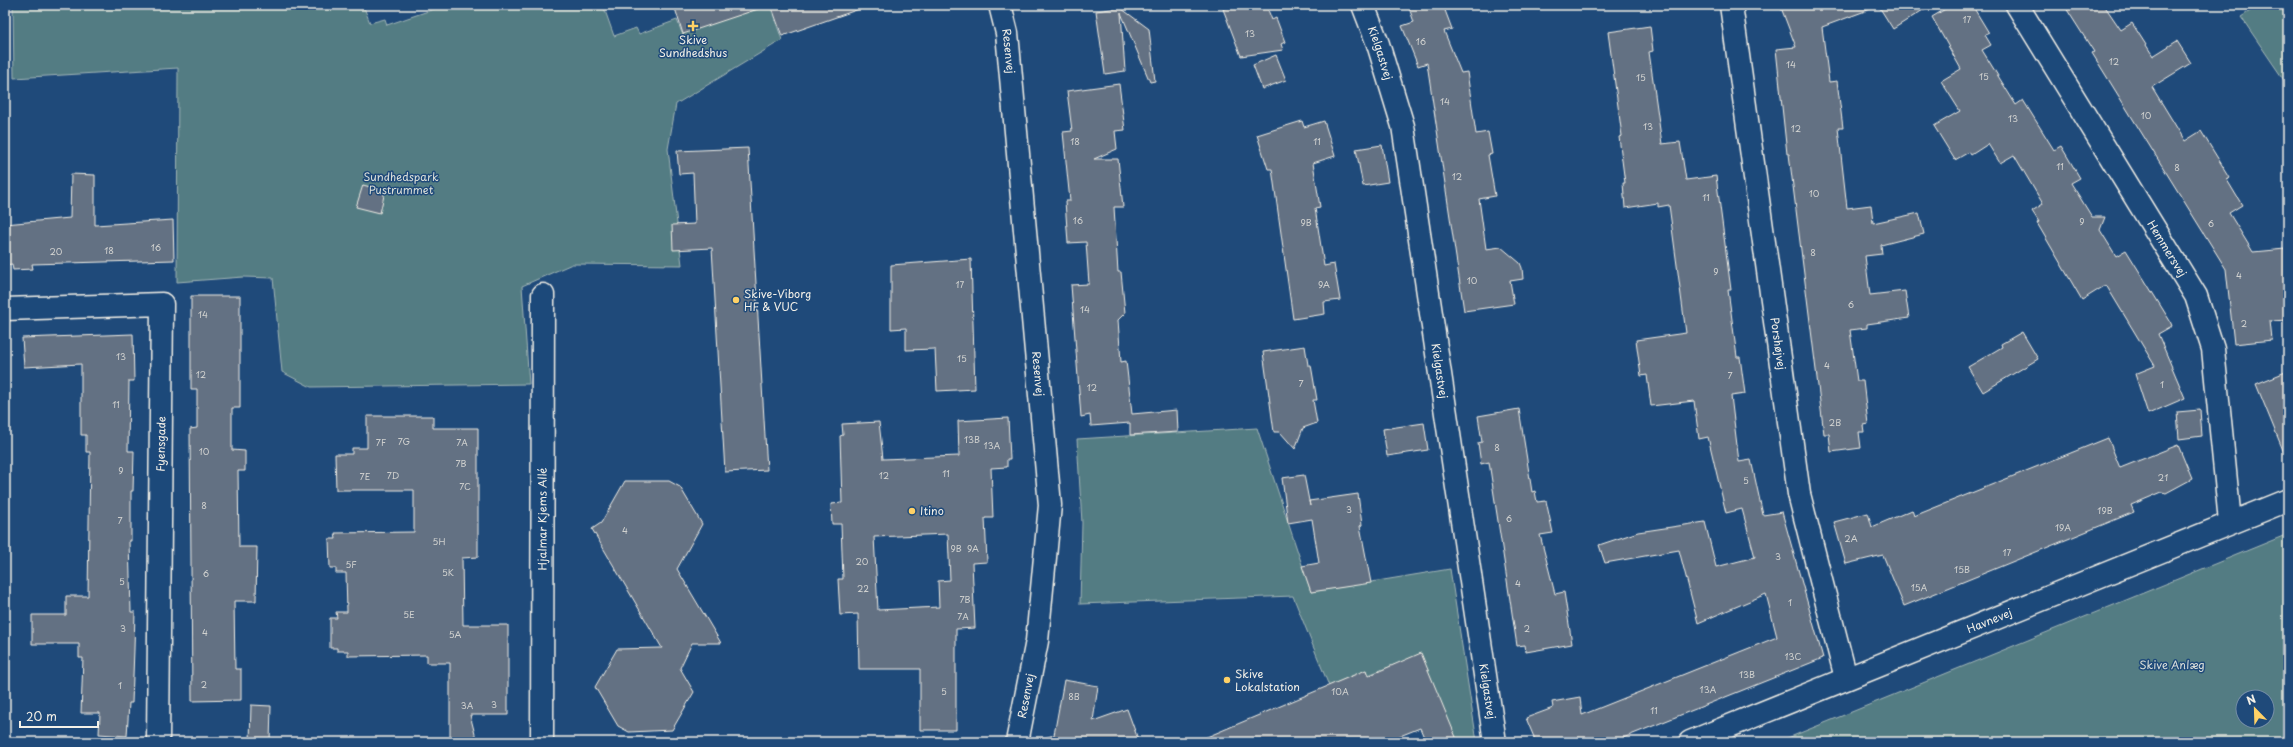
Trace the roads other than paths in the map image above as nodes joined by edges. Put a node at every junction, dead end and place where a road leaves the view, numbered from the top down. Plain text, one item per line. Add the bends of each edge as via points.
1 (1000, 5) edge
2 (1363, 5) edge
3 (1731, 5) edge
4 (2016, 5) edge
5 (543, 295) dead end
6 (5, 309) edge
7 (2288, 500) edge
8 (2230, 522) junction
9 (1846, 678) junction
10 (158, 742) edge
11 (542, 742) edge
12 (1017, 742) edge
13 (1495, 742) edge
14 (1690, 742) edge

1 - 12 street, Resenvej via 1007,40 1050,505 1037,642
2 - 13 street, Kielgastvej via 1378,44 1403,126
3 - 9 street, Porshøjvej via 1799,494
4 - 8 street, Hemmersvej via 2196,296 2213,349
5 - 11 street, Hjalmar Kjems Allé
6 - 10 street, Fyensgade via 162,304
7 - 8 street, Havnevej
8 - 9 street, Havnevej
9 - 14 street, Havnevej

